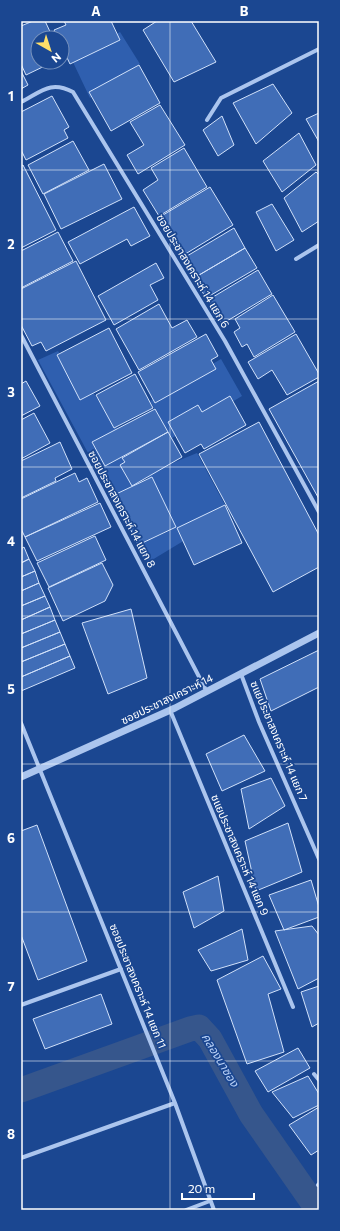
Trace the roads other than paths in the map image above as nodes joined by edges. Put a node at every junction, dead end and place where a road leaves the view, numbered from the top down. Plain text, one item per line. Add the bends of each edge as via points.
1 (319, 49) edge
2 (21, 102) edge
3 (207, 120) dead end
4 (319, 245) edge
5 (296, 259) dead end
6 (21, 335) edge
7 (319, 512) edge
8 (319, 633) edge
9 (241, 674) junction
10 (207, 692) junction
11 (170, 710) junction
12 (21, 723) edge
13 (40, 770) junction
14 (21, 778) edge
15 (319, 859) edge
16 (121, 970) junction
17 (21, 1005) edge
18 (293, 1007) dead end
19 (314, 1074) dead end
20 (319, 1080) edge
21 (175, 1102) junction
22 (21, 1158) edge
23 (210, 1201) junction
24 (186, 1210) edge
25 (214, 1210) edge

1 - 3 street via 221,98
2 - 7 street, ซอยประชาสงเคราะห์ 14 แยก 6 via 51,86 73,92 225,341
4 - 5 street
6 - 10 street, ซอยประชาสงเคราะห์ 14 แยก 8
8 - 9 street, ซอยประชาสงเคราะห์ 14
9 - 10 street, ซอยประชาสงเคราะห์ 14
9 - 15 street, ซแยประชาสงเคราะห์ 14 แยก 7
10 - 11 street, ซอยประชาสงเคราะห์ 14
11 - 13 street, ซอยประชาสงเคราะห์ 14
11 - 18 street, ซแยประชาสงเคราะห์ 14 แยก 9
12 - 13 street, ซอยประชาสงเคราะห์ 14 แยก 11
13 - 14 street, ซอยประชาสงเคราะห์ 14
13 - 16 street, ซอยประชาสงเคราะห์ 14 แยก 11
16 - 17 street
16 - 21 street, ซอยประชาสงเคราะห์ 14 แยก 11
19 - 20 street
21 - 22 street
21 - 23 street, ซอยประชาสงเคราะห์ 14 แยก 11
23 - 24 street
23 - 25 street, ซอยประชาสงเคราะห์ 14 แยก 11

